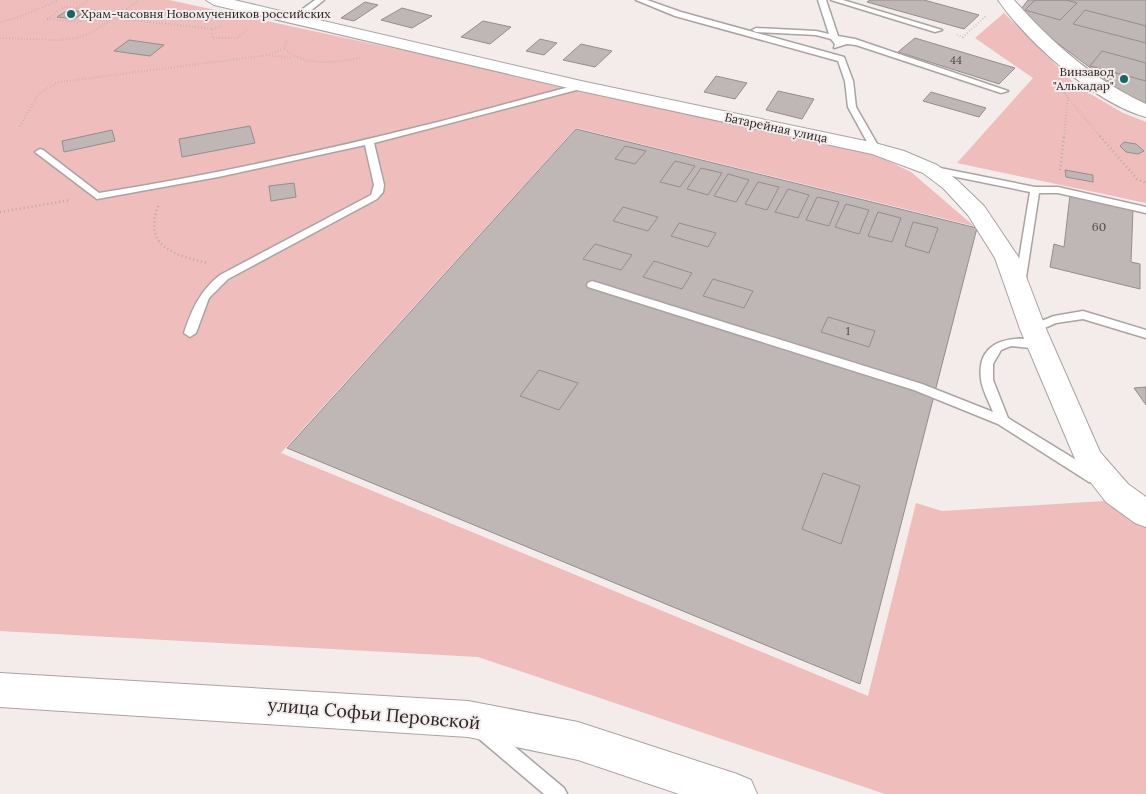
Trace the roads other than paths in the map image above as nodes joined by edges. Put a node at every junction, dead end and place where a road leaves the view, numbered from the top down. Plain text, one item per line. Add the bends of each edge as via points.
1 (214, 0) edge
2 (320, 0) edge
3 (640, 0) edge
4 (822, 0) edge
5 (835, 0) edge
6 (1006, 0) edge
7 (296, 18) junction
8 (738, 29) junction
9 (938, 30) road end
10 (834, 37) junction
11 (858, 43) junction
12 (837, 46) junction
13 (840, 59) junction
14 (581, 86) junction
15 (1004, 91) dead end
16 (1146, 111) edge
17 (369, 141) junction
18 (875, 149) junction
19 (40, 152) dead end
20 (959, 180) junction
21 (1034, 190) junction
22 (1146, 210) edge
23 (592, 284) dead end
24 (1019, 286) junction
25 (190, 333) dead end
26 (1146, 334) edge
27 (1036, 337) junction
28 (1003, 421) junction
29 (1118, 493) junction
30 (1146, 514) edge
31 (0, 690) edge
32 (468, 720) junction
33 (558, 794) edge
34 (737, 794) edge

1 - 7 street, Батарейная улица
2 - 7 lane
3 - 8 lane via 678,14
4 - 10 lane
5 - 9 lane
6 - 16 street via 1026,24 1063,58 1109,93
7 - 14 street, Батарейная улица
8 - 10 lane
8 - 13 lane
10 - 11 lane
10 - 12 lane
11 - 12 lane via 846,42
11 - 15 lane
12 - 13 lane
13 - 18 lane via 849,81 852,107
14 - 17 lane
14 - 18 street, Батарейная улица
17 - 19 lane via 171,184 97,196
17 - 25 lane via 379,185 374,197 237,270 209,289 199,303
18 - 20 street, Батарейная улица
20 - 21 lane
20 - 24 street, Батарейная улица via 1007,258
21 - 22 lane via 1058,190
21 - 24 lane
23 - 28 lane via 918,387
24 - 27 street, Батарейная улица
26 - 27 lane via 1083,315 1054,320
27 - 28 lane via 997,347 987,364 986,380
27 - 29 street, Батарейная улица via 1088,458
28 - 29 lane
29 - 30 street, Батарейная улица
31 - 32 street, улица Софьи Перовской
32 - 33 lane
32 - 34 street, улица Софьи Перовской via 578,741

